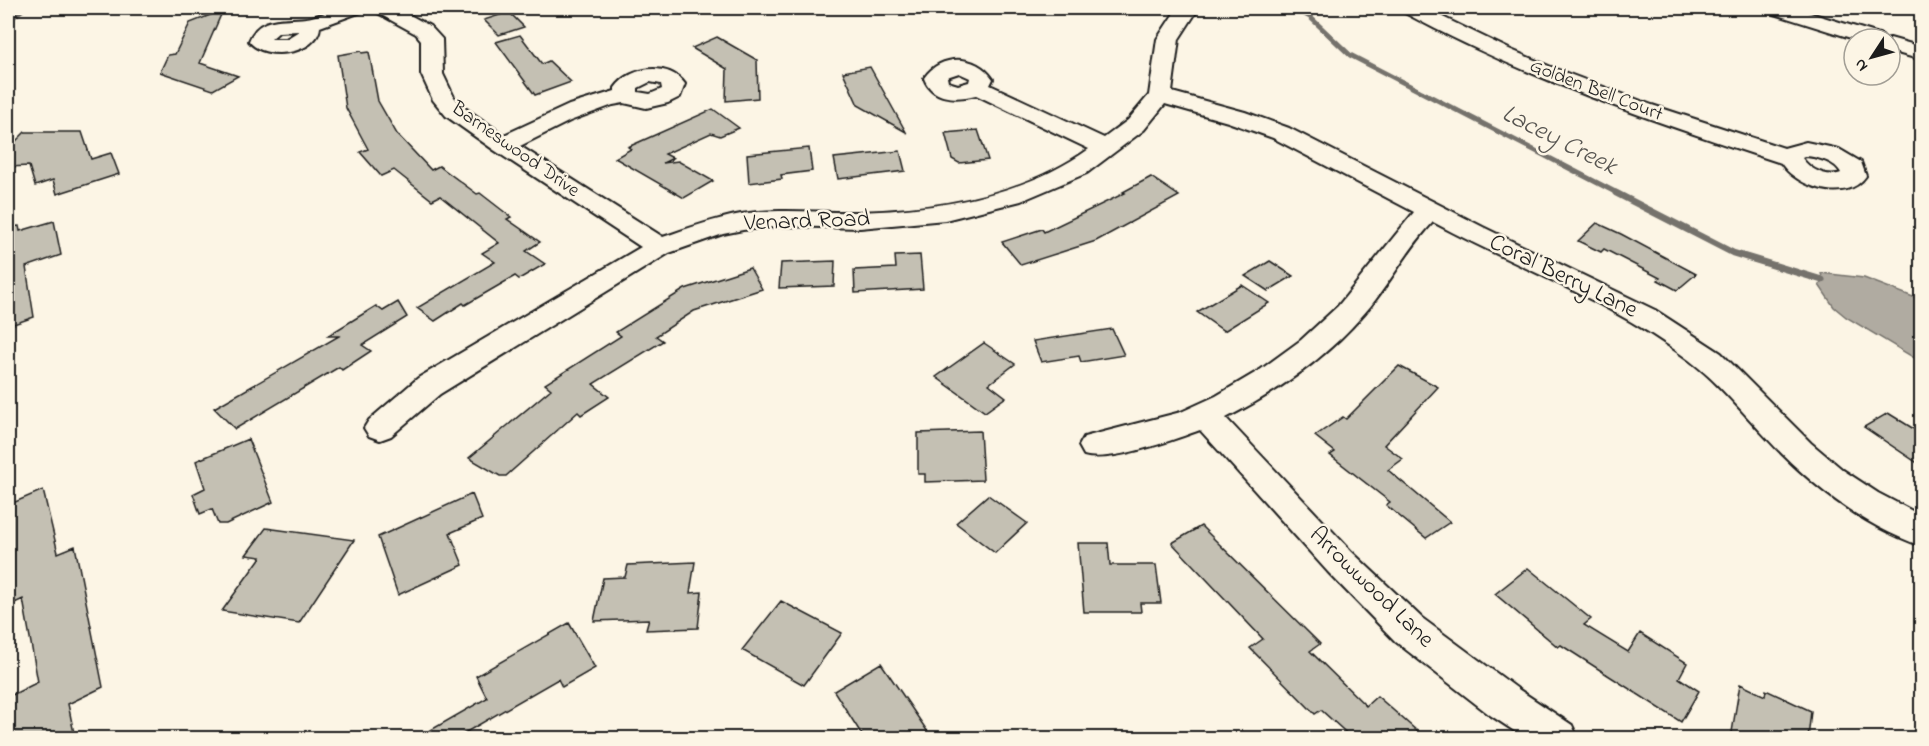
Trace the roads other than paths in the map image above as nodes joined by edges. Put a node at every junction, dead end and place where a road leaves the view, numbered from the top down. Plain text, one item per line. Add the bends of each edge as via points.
1 (354, 8) edge
2 (383, 8) edge
3 (1189, 8) edge
4 (1410, 8) edge
5 (1775, 8) edge
6 (307, 25) dead end
7 (1842, 29) edge
8 (1902, 48) edge
9 (1922, 54) edge
10 (977, 87) dead end
11 (627, 95) dead end
12 (1160, 96) junction
13 (502, 145) junction
14 (1106, 148) junction
15 (1790, 158) dead end
16 (1429, 212) junction
17 (660, 247) junction
18 (1205, 415) junction
19 (380, 428) dead end
20 (1095, 447) dead end
21 (1922, 532) edge
22 (1558, 738) edge

1 - 6 street
2 - 13 street, Barneswood Drive via 423,30 431,39 432,74 444,100
3 - 12 street via 1168,39
4 - 15 street, Golden Bell Court via 1474,42 1592,92
5 - 7 street
8 - 9 street
10 - 14 street
11 - 13 street via 580,110
12 - 14 street, Venard Road via 1136,125
12 - 16 street, Coral Berry Lane via 1280,133
13 - 17 street, Barneswood Drive
14 - 17 street, Venard Road via 1078,168 1050,181 975,206 910,217 743,222
16 - 18 street via 1411,229 1365,293 1323,338 1273,375
16 - 21 street, Coral Berry Lane via 1676,335 1737,384 1809,461 1870,505
17 - 19 street, Venard Road via 429,386
18 - 20 street
18 - 22 street, Arrowwood Lane via 1340,562 1409,630

